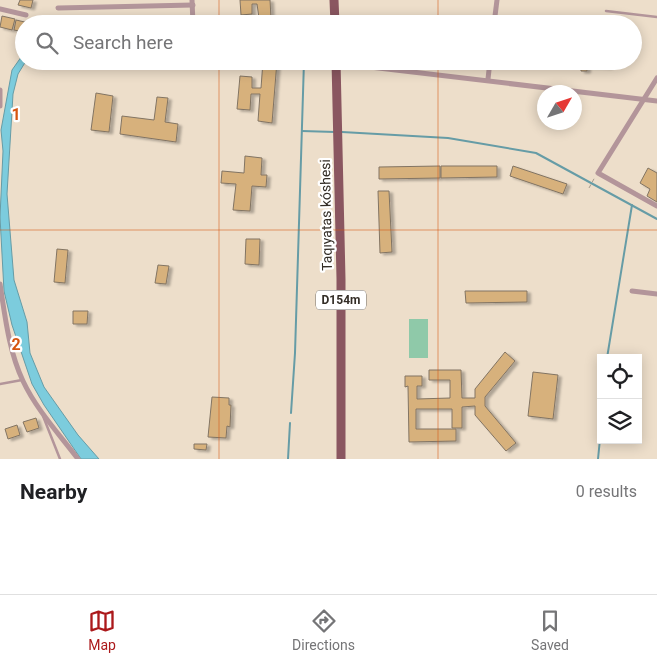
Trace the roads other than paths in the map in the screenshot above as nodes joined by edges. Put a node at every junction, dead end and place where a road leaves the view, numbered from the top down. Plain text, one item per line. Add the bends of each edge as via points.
1 (334, 0) edge
2 (497, 0) edge
3 (192, 3) edge
4 (58, 8) dead end
5 (0, 9) edge
6 (606, 10) dead end
7 (26, 15) dead end
8 (335, 15) edge
9 (495, 15) edge
10 (657, 17) edge
11 (336, 70) edge
12 (408, 70) edge
13 (489, 70) edge
14 (657, 78) edge
15 (488, 79) junction
16 (1, 90) edge
17 (644, 100) junction
18 (657, 101) edge
19 (0, 106) edge
20 (657, 206) edge
21 (0, 284) edge
22 (632, 291) dead end
23 (657, 294) edge
24 (3, 323) edge
25 (22, 380) junction
26 (0, 384) edge
27 (40, 410) junction
28 (60, 459) edge
29 (78, 459) edge
30 (341, 459) edge

1 - 8 main road
2 - 9 street
3 - 4 street
5 - 7 street
6 - 10 lane
11 - 30 main road, Taqıyatas kóshesi / D154m
12 - 15 street
13 - 15 street
14 - 17 street
15 - 17 street
16 - 19 street
17 - 18 street
17 - 20 street via 598,173
21 - 24 street
22 - 23 street
24 - 25 street
25 - 26 lane
25 - 27 street
27 - 28 lane
27 - 29 street

